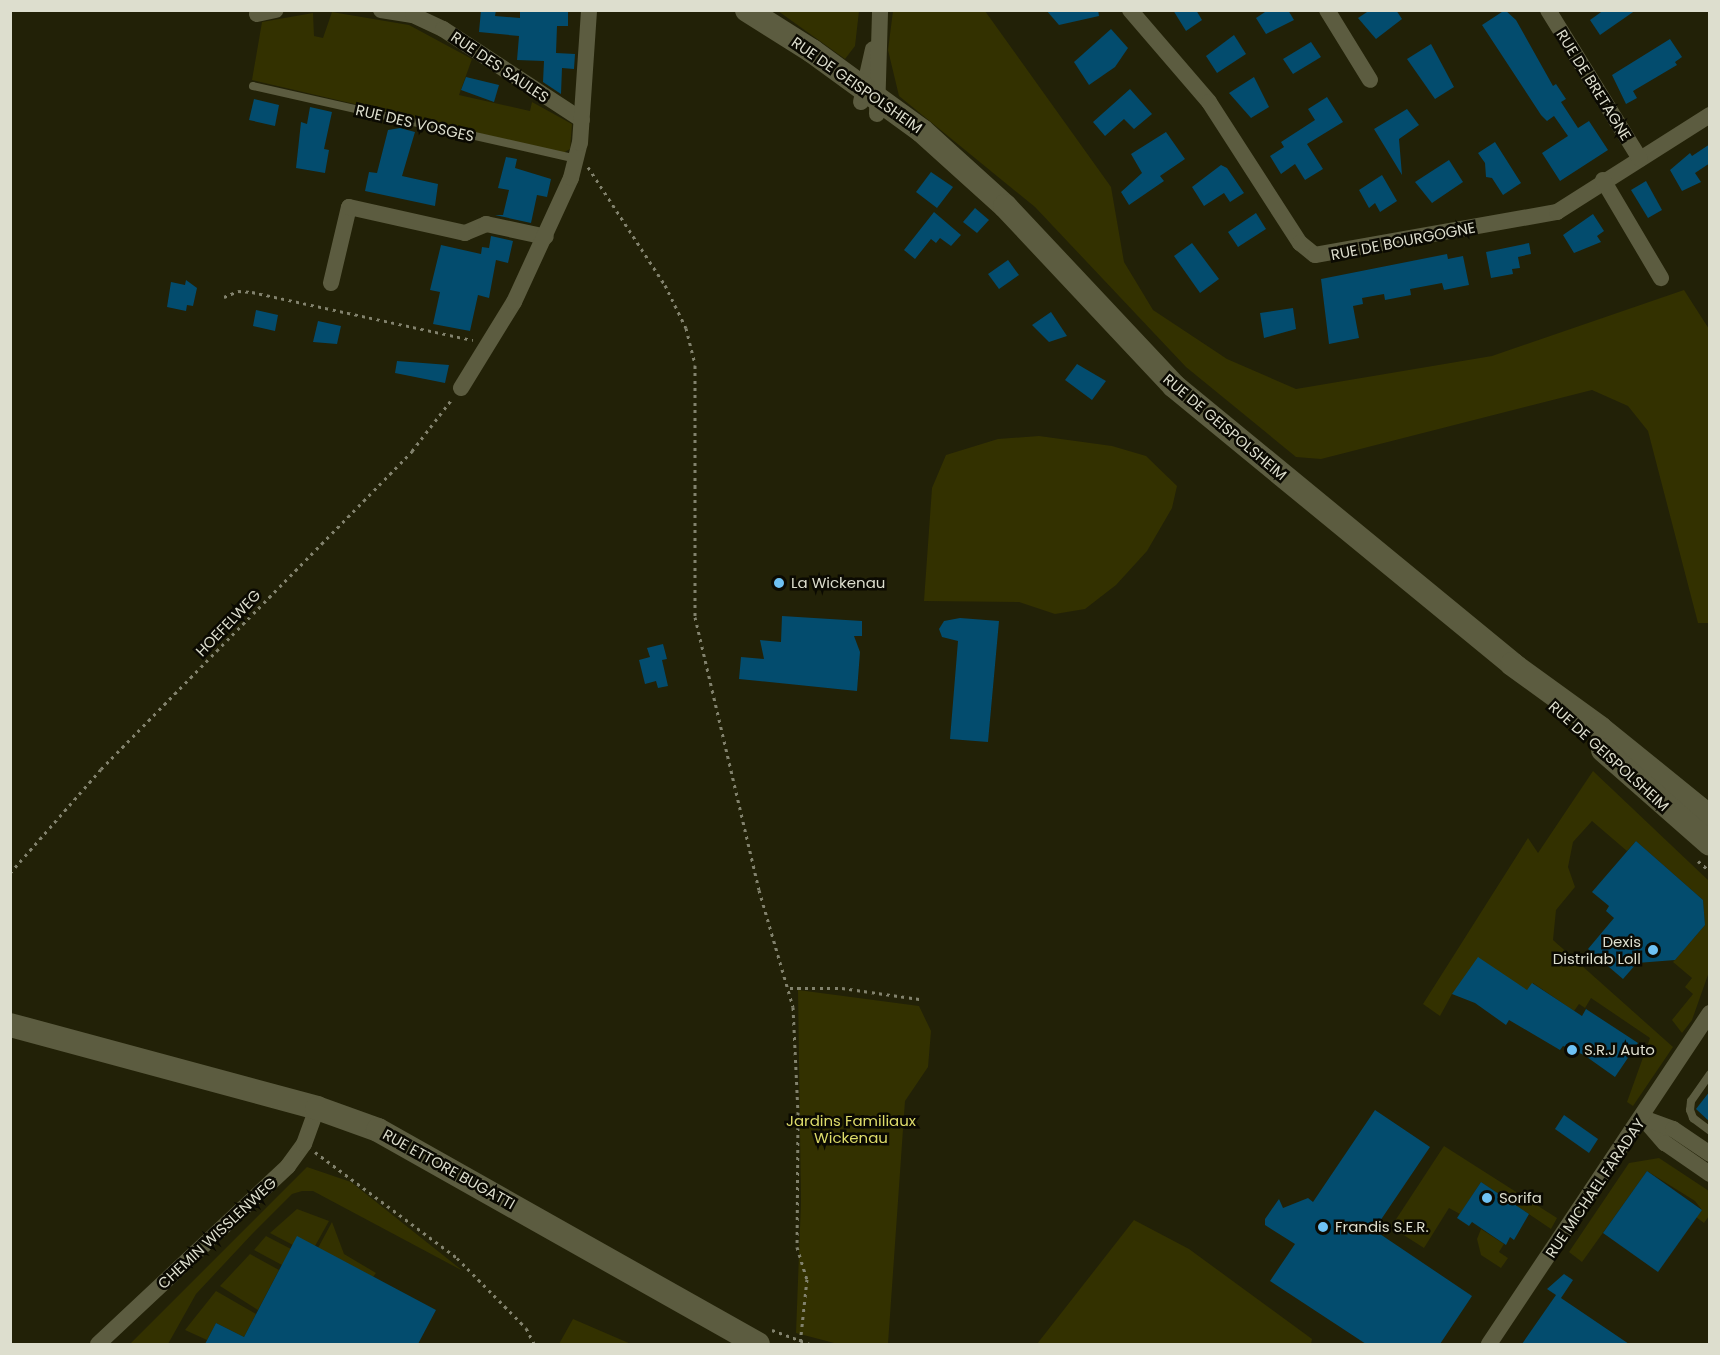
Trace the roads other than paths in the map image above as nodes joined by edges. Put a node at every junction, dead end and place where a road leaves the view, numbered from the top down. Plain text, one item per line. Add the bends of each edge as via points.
1 (276, 10) edge
2 (381, 10) edge
3 (589, 10) edge
4 (880, 10) edge
5 (1130, 10) edge
6 (1327, 10) edge
7 (748, 11) edge
8 (1554, 12) edge
9 (257, 14) dead end
10 (1370, 80) dead end
11 (253, 86) dead end
12 (870, 100) junction
13 (1710, 115) edge
14 (582, 120) junction
15 (577, 159) junction
16 (1640, 159) junction
17 (1603, 180) junction
18 (546, 237) junction
19 (1661, 278) dead end
20 (331, 283) dead end
21 (460, 388) road end
22 (1512, 664) junction
23 (1710, 817) edge
24 (1685, 825) junction
25 (1710, 844) edge
26 (1710, 852) edge
27 (1710, 1013) edge
28 (10, 1025) edge
29 (1705, 1026) edge
30 (1710, 1074) edge
31 (317, 1108) junction
32 (1642, 1118) junction
33 (1710, 1131) edge
34 (1710, 1154) edge
35 (1710, 1174) edge
36 (98, 1344) edge
37 (758, 1344) edge
38 (1489, 1344) edge

1 - 9 street
2 - 14 street, RUE DES SAULES via 413,15 443,29
3 - 14 street
4 - 12 street
5 - 17 street, RUE DE BOURGOGNE via 1209,102 1300,243 1315,255 1557,212
6 - 10 street
7 - 12 main road, RUE DE GEISPOLSHEIM via 801,58
8 - 16 street, RUE DE BRETAGNE
11 - 15 lane, RUE DES VOSGES
12 - 22 main road, RUE DE GEISPOLSHEIM via 1005,206 1174,386
13 - 16 street, RUE DE BOURGOGNE
14 - 15 street
15 - 18 street
16 - 17 street, RUE DE BOURGOGNE
17 - 19 street
18 - 20 street via 486,224 465,233 349,207
18 - 21 street via 489,344
22 - 23 main road, RUE DE GEISPOLSHEIM via 1600,728
22 - 24 main road, RUE DE GEISPOLSHEIM
24 - 25 main road, RUE DE GEISPOLSHEIM
24 - 26 street
27 - 29 street, RUE MICHAEL FARADAY
28 - 31 main road, RUE ETTORE BUGATTI
29 - 32 street, RUE MICHAEL FARADAY
30 - 33 lane via 1690,1105 1693,1118
31 - 36 street, CHEMIN WISSLENWEG via 304,1144 288,1166
31 - 37 main road, RUE ETTORE BUGATTI via 402,1142
32 - 34 street via 1673,1130
32 - 35 street via 1665,1143
32 - 38 street, RUE MICHAEL FARADAY

